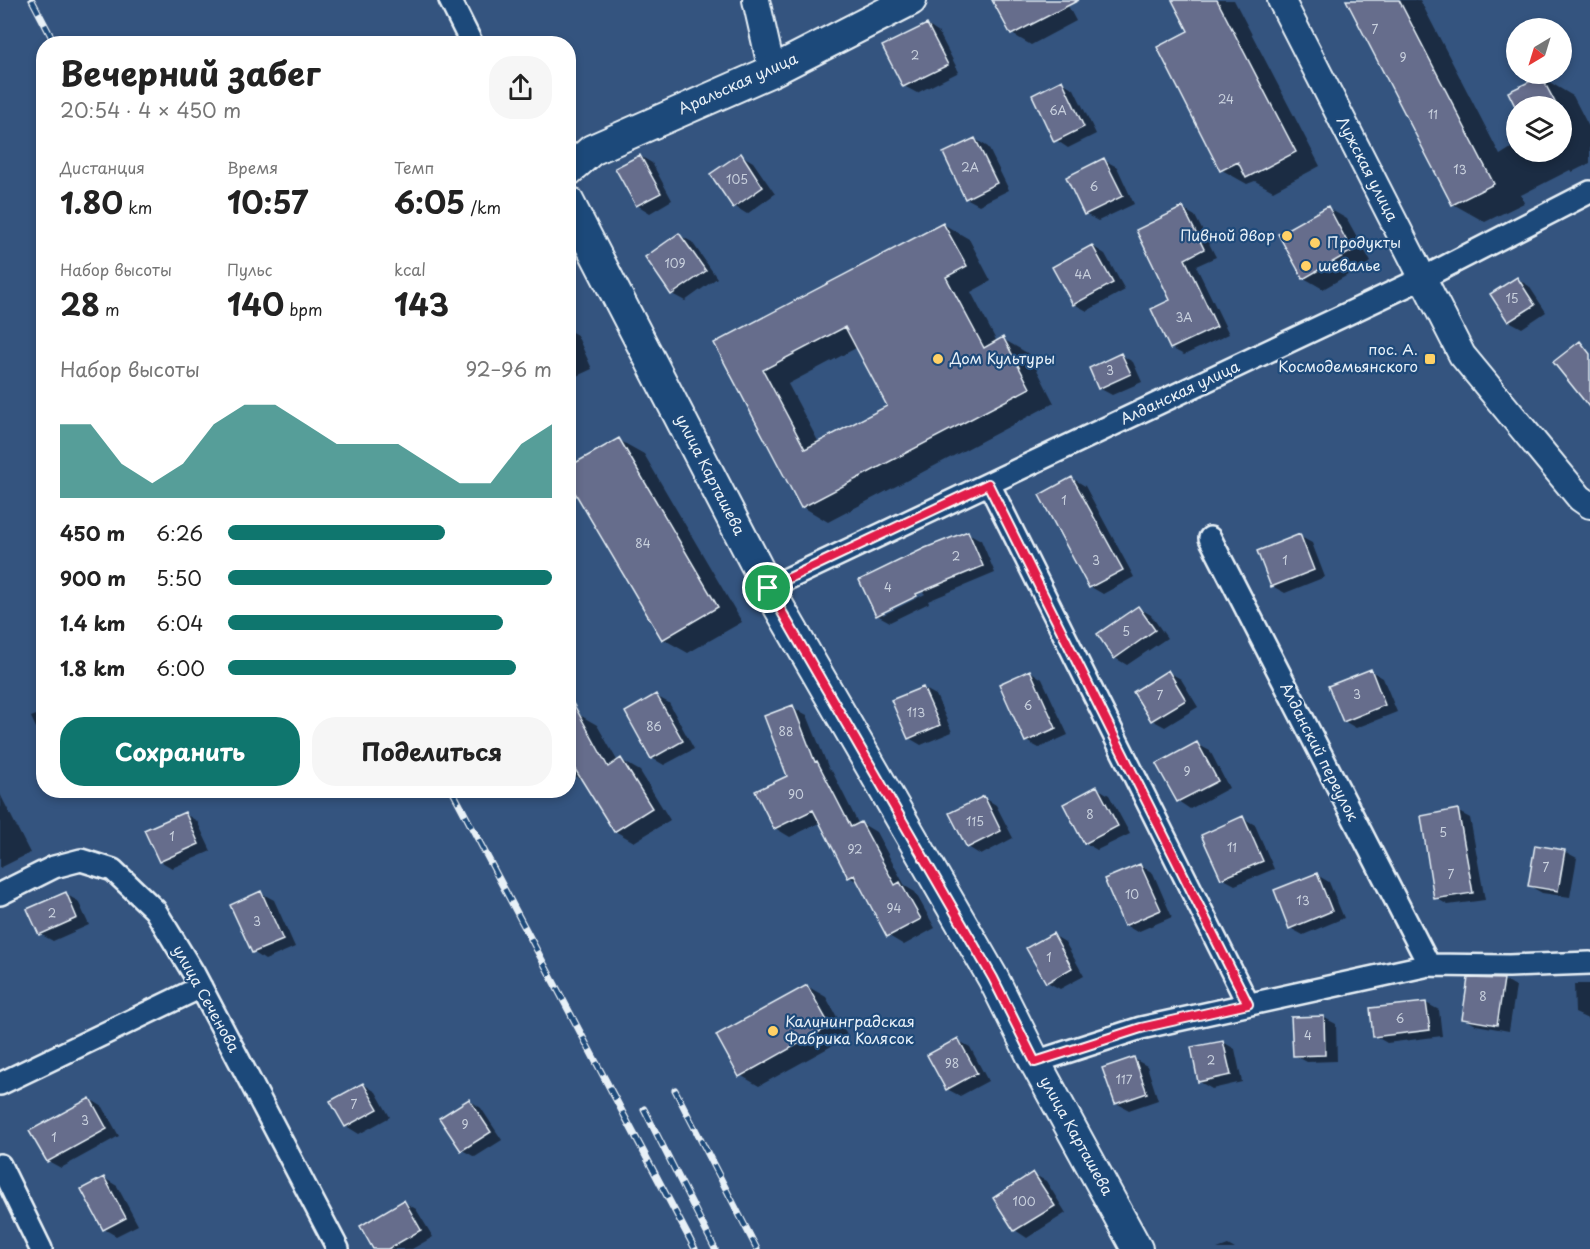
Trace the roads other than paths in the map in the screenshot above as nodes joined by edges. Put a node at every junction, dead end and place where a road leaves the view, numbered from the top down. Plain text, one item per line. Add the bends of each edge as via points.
1 (450, 0) edge
2 (756, 0) edge
3 (911, 0) edge
4 (1281, 0) edge
5 (468, 36) edge
6 (772, 71) junction
7 (576, 164) edge
8 (1590, 192) edge
9 (576, 216) edge
10 (1423, 278) junction
11 (988, 484) junction
12 (1590, 505) edge
13 (1210, 538) dead end
14 (768, 588) junction
15 (0, 894) edge
16 (1590, 963) edge
17 (1429, 965) junction
18 (201, 987) junction
19 (1248, 1004) junction
20 (1035, 1062) junction
21 (0, 1084) edge
22 (0, 1166) edge
23 (41, 1249) edge
24 (338, 1249) edge
25 (1137, 1249) edge

1 - 5 street
2 - 6 street
3 - 6 main road, Аральская улица
4 - 10 street, Лужская улица
6 - 7 main road, Аральская улица via 592,150
8 - 10 street, Алданская улица
9 - 14 main road, улица Карташева
10 - 11 street, Алданская улица
10 - 12 street, Лужская улица via 1462,355 1580,498
11 - 14 street, Алданская улица
11 - 19 street
13 - 17 street, Алданский переулок
14 - 20 main road, улица Карташева via 993,978
15 - 18 street, улица Сеченова via 54,867 81,860 113,870 155,910
16 - 17 street
17 - 19 street
18 - 21 street
18 - 24 street, улица Сеченова
19 - 20 street via 1141,1028
20 - 25 main road, улица Карташева
22 - 23 street

